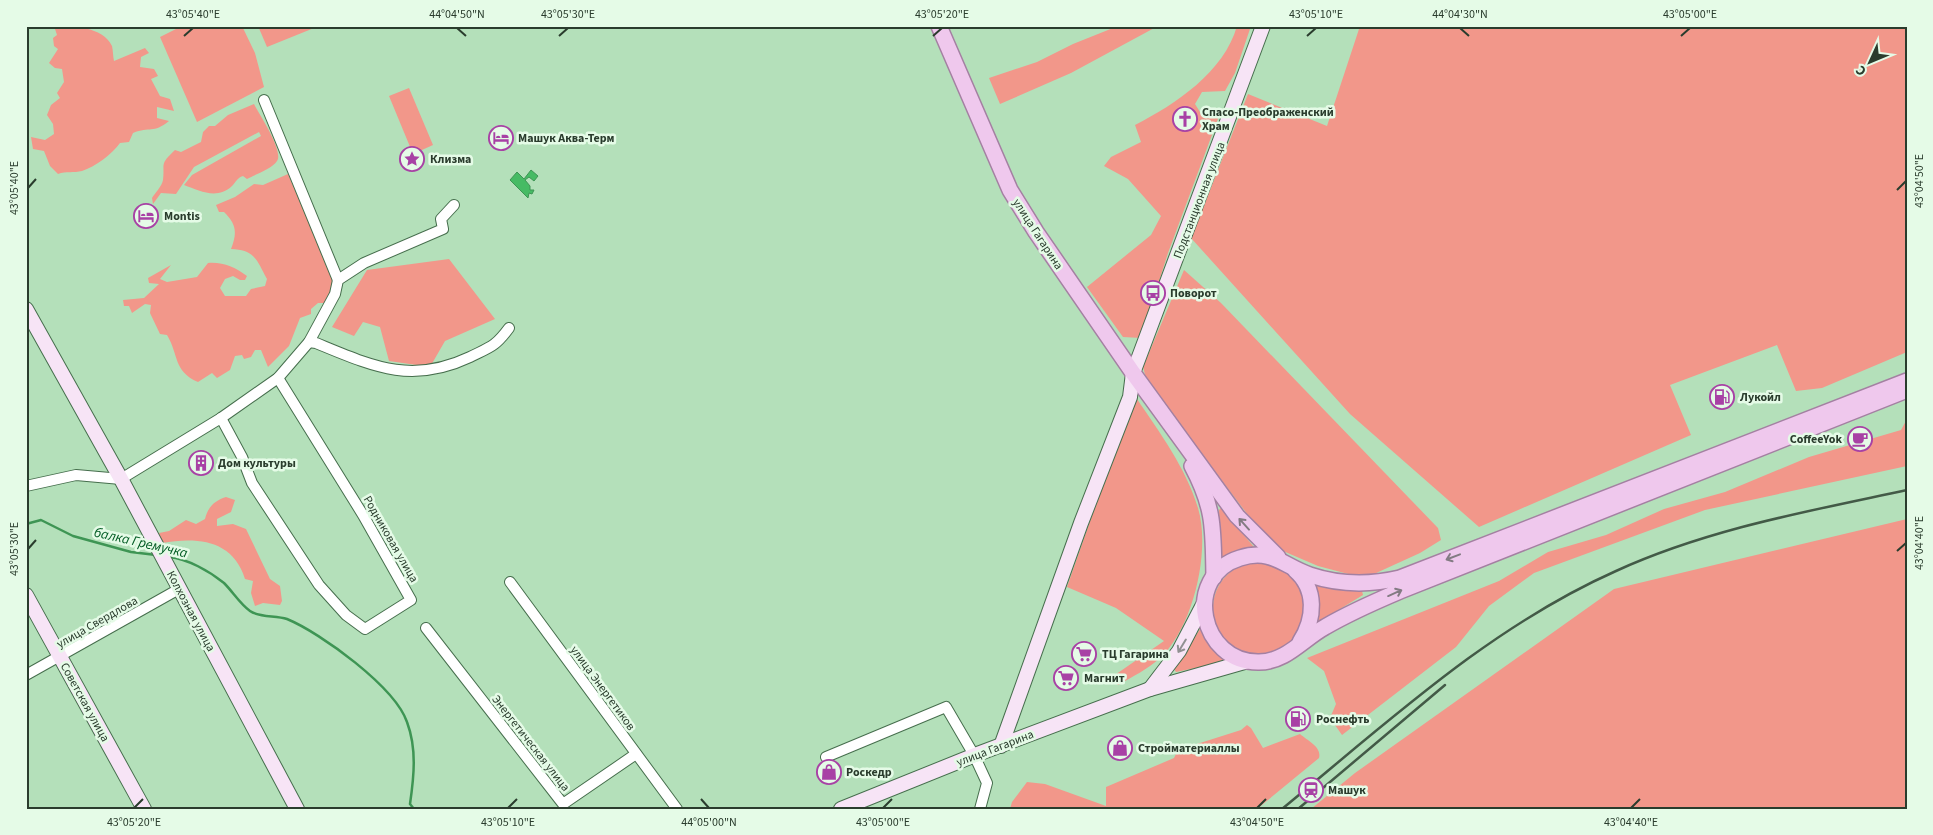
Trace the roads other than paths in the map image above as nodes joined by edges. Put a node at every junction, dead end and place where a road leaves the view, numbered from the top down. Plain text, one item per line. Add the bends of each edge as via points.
1 (939, 26) edge
2 (1263, 26) edge
3 (264, 100) dead end
4 (454, 205) dead end
5 (338, 280) junction
6 (26, 309) edge
7 (26, 325) edge
8 (509, 328) dead end
9 (309, 342) junction
10 (1132, 373) junction
11 (278, 378) junction
12 (1907, 381) edge
13 (1907, 390) edge
14 (221, 418) junction
15 (1168, 423) junction
16 (118, 479) junction
17 (26, 486) edge
18 (1283, 561) junction
19 (1214, 577) junction
20 (510, 582) dead end
21 (180, 589) junction
22 (26, 595) edge
23 (1204, 603) junction
24 (426, 628) dead end
25 (1300, 643) junction
26 (60, 657) junction
27 (1248, 661) junction
28 (26, 675) edge
29 (1150, 689) junction
30 (1001, 746) junction
31 (636, 754) junction
32 (974, 755) junction
33 (826, 757) dead end
34 (144, 809) edge
35 (298, 809) edge
36 (677, 809) edge
37 (841, 809) edge
38 (980, 809) edge

1 - 10 main road, улица Гагарина via 1010,190
2 - 10 street, Подстанционная улица
3 - 5 street
4 - 5 street via 441,219 443,229 364,263
5 - 9 street via 335,294
6 - 16 street, Колхозная улица
7 - 16 street, Колхозная улица via 110,473
8 - 9 street via 498,344 454,364 424,372 375,367
9 - 11 street
10 - 15 main road, улица Гагарина
10 - 30 street, Подстанционная улица via 1130,397
11 - 14 street
11 - 14 street, Родниковая улица via 363,515 411,600 365,629 346,615 320,585 252,483
12 -> 18 main road via 1400,578 1370,583 1342,582 1309,574
25 -> 13 main road via 1344,617 1400,591
14 - 16 street
18 -> 15 main road via 1237,516
15 - 19 main road via 1208,500 1213,522
16 - 17 street via 76,475
16 - 21 street, Колхозная улица
18 - 19 main road via 1265,555 1243,557 1224,566
18 - 25 main road via 1305,582 1310,594 1311,620
19 - 23 main road
20 - 31 street, улица Энергетиков
21 - 26 street, улица Свердлова
21 - 35 street, Колхозная улица
22 - 26 street, Советская улица
23 - 27 main road via 1206,623 1215,641 1224,650
23 -> 29 street via 1179,651
24 - 31 street, Энергетическая улица via 563,804
25 - 27 main road via 1280,658
26 - 28 street, улица Свердлова
26 - 34 street, Советская улица
27 - 29 street, улица Гагарина
29 - 30 street, улица Гагарина
30 - 32 street, улица Гагарина
31 - 36 street, улица Энергетиков
32 - 33 street via 946,707
32 - 37 street, улица Гагарина
32 - 38 street via 988,784

